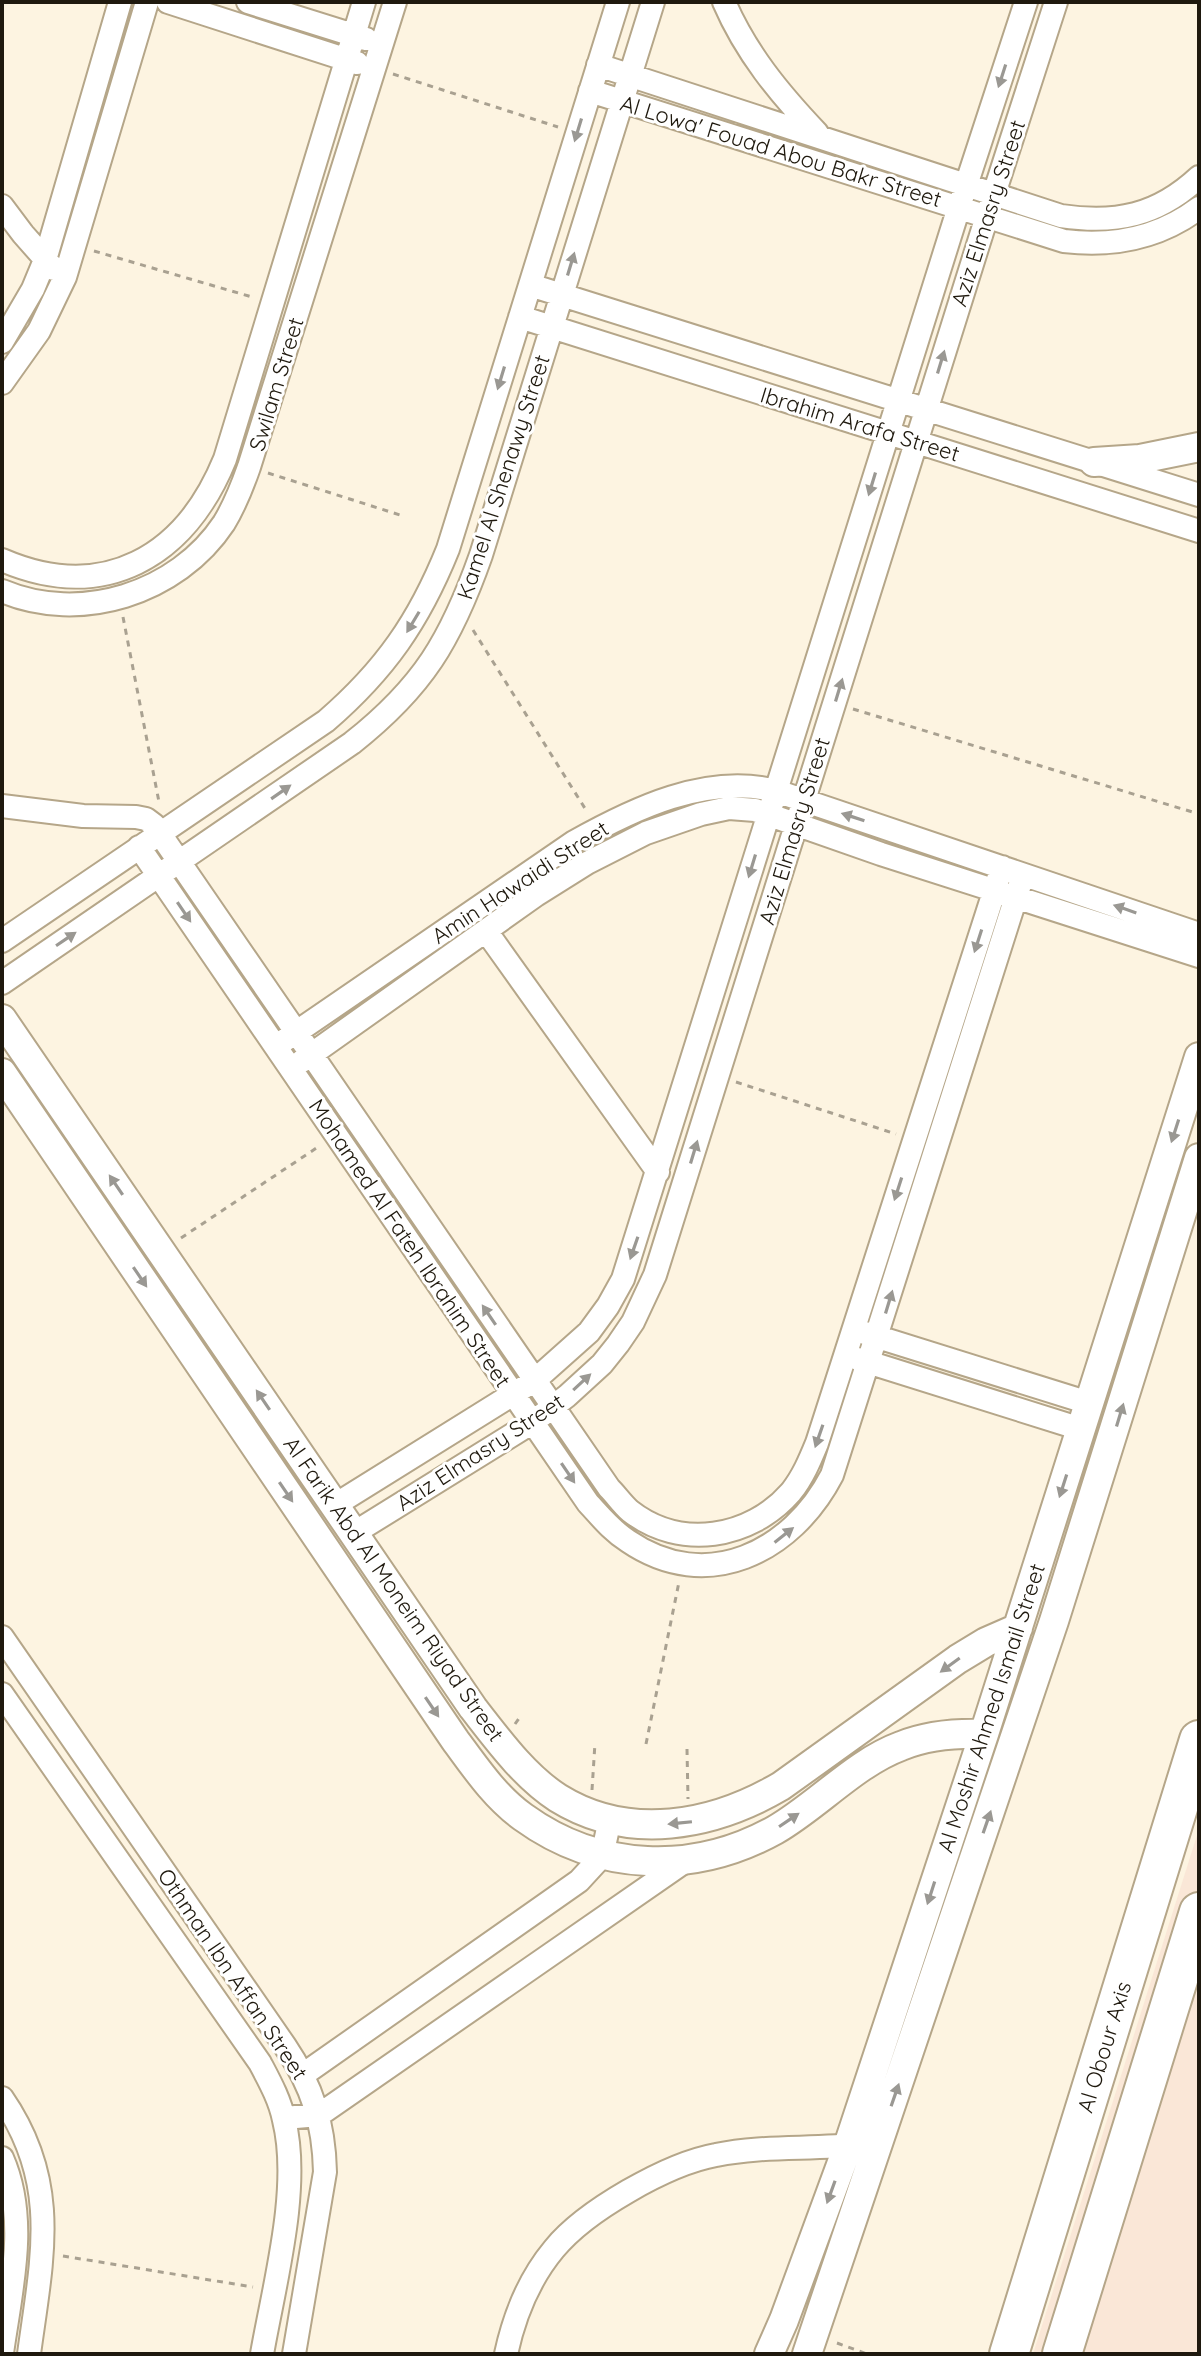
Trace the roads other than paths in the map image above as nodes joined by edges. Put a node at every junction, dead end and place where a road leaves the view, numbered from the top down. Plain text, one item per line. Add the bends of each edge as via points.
1 (120, 2) edge
2 (147, 2) edge
3 (168, 2) edge
4 (248, 2) edge
5 (364, 2) edge
6 (395, 2) edge
7 (618, 2) edge
8 (653, 2) edge
9 (724, 2) edge
10 (1026, 2) edge
11 (1056, 2) edge
12 (354, 35) junction
13 (382, 44) junction
14 (346, 59) junction
15 (598, 65) junction
16 (375, 68) junction
17 (630, 75) junction
18 (590, 91) junction
19 (622, 101) junction
20 (820, 137) junction
21 (1199, 177) edge
22 (966, 185) junction
23 (994, 194) junction
24 (2, 206) edge
25 (959, 207) junction
26 (1199, 208) edge
27 (987, 216) junction
28 (45, 260) junction
29 (65, 277) junction
30 (530, 285) junction
31 (561, 295) junction
32 (520, 317) junction
33 (551, 327) junction
34 (2, 342) edge
35 (2, 383) edge
36 (898, 400) junction
37 (926, 409) junction
38 (888, 433) junction
39 (916, 442) junction
40 (1199, 447) edge
41 (1094, 462) junction
42 (1199, 495) edge
43 (1199, 531) edge
44 (2, 560) edge
45 (2, 591) edge
46 (776, 791) junction
47 (804, 800) junction
48 (2, 806) edge
49 (768, 814) junction
50 (797, 824) junction
51 (890, 829) junction
52 (162, 832) junction
53 (139, 847) junction
54 (881, 854) junction
55 (179, 862) junction
56 (1002, 867) junction
57 (1023, 875) junction
58 (159, 876) junction
59 (994, 890) junction
60 (1016, 897) junction
61 (486, 931) junction
62 (1199, 934) edge
63 (2, 941) edge
64 (1199, 956) edge
65 (967, 973) junction
66 (990, 981) junction
67 (2, 983) edge
68 (2, 1019) edge
69 (296, 1032) junction
70 (276, 1046) junction
71 (311, 1054) junction
72 (1199, 1057) edge
73 (291, 1069) junction
74 (2, 1073) edge
75 (1199, 1158) edge
76 (658, 1172) junction
77 (853, 1330) junction
78 (878, 1337) junction
79 (845, 1355) junction
80 (870, 1362) junction
81 (989, 1372) junction
82 (534, 1381) junction
83 (515, 1395) junction
84 (981, 1398) junction
85 (553, 1408) junction
86 (1085, 1416) junction
87 (533, 1422) junction
88 (335, 1505) junction
89 (354, 1533) junction
90 (1018, 1628) junction
91 (2, 1637) edge
92 (2, 1694) edge
93 (984, 1734) junction
94 (1199, 1740) edge
95 (724, 1814) junction
96 (600, 1816) junction
97 (736, 1849) junction
98 (602, 1856) junction
99 (684, 1862) junction
100 (1199, 1912) edge
101 (304, 2074) junction
102 (2, 2098) edge
103 (319, 2115) junction
104 (284, 2118) junction
105 (879, 2142) junction
106 (848, 2146) junction
107 (2, 2158) edge
108 (811, 2345) edge
109 (2, 2353) edge
110 (29, 2354) edge
111 (262, 2354) edge
112 (294, 2354) edge
113 (506, 2354) edge
114 (769, 2354) edge
115 (1009, 2354) edge
116 (1062, 2354) edge

1 - 28 street
2 - 29 street
3 - 14 street
4 - 12 street
5 - 12 street, Swilam Street
6 - 13 street, Swilam Street
7 - 15 street, Kamel Al Shenawy Street
8 - 17 street, Kamel Al Shenawy Street
9 - 20 street via 758,65
10 -> 22 street, Aziz Elmasry Street
11 - 23 street, Aziz Elmasry Street
12 - 13 street
12 - 14 street, Swilam Street
13 - 16 street, Swilam Street
14 - 16 street
14 - 44 street, Swilam Street via 225,459 196,514 149,556 90,577 26,571
15 - 17 street, Al Lowa' Fouad Abou Bakr Street
15 - 18 street, Kamel Al Shenawy Street
16 - 45 street, Swilam Street via 237,501 205,547 161,580 101,603 36,602
17 - 19 street, Kamel Al Shenawy Street
17 - 20 street, Al Lowa' Fouad Abou Bakr Street
18 - 19 street, Al Lowa' Fouad Abou Bakr Street
18 -> 30 street, Kamel Al Shenawy Street
19 - 25 street, Al Lowa' Fouad Abou Bakr Street
31 -> 19 street, Kamel Al Shenawy Street
20 - 22 street, Al Lowa' Fouad Abou Bakr Street
21 - 23 street, Al Lowa' Fouad Abou Bakr Street via 1175,197 1119,219 1061,216
22 - 23 street, Al Lowa' Fouad Abou Bakr Street
22 - 25 street, Aziz Elmasry Street
23 - 27 street, Aziz Elmasry Street
24 - 28 street
25 - 27 street, Al Lowa' Fouad Abou Bakr Street
25 - 36 street, Aziz Elmasry Street
26 - 27 street, Al Lowa' Fouad Abou Bakr Street via 1156,233 1089,244
37 -> 27 street, Aziz Elmasry Street
28 - 29 street
28 - 34 street
29 - 35 street via 39,331
30 - 31 street, Ibrahim Arafa Street
30 - 32 street, Kamel Al Shenawy Street
31 - 33 street, Kamel Al Shenawy Street
31 - 36 street, Ibrahim Arafa Street
32 - 33 street, Ibrahim Arafa Street
32 -> 52 street, Kamel Al Shenawy Street via 448,549 404,637 359,693 326,721
33 - 38 street, Ibrahim Arafa Street
55 -> 33 street, Kamel Al Shenawy Street via 352,743 420,680 446,642 481,555
36 - 37 street, Ibrahim Arafa Street
36 - 38 street, Aziz Elmasry Street
37 - 39 street, Aziz Elmasry Street
37 - 41 street, Ibrahim Arafa Street
38 - 39 street, Ibrahim Arafa Street
38 -> 46 street, Aziz Elmasry Street
39 - 43 street, Ibrahim Arafa Street
47 -> 39 street, Aziz Elmasry Street
40 - 41 street
41 - 42 street, Ibrahim Arafa Street
46 - 47 street, Amin Hawaidi Street
46 - 49 street, Aziz Elmasry Street
46 - 69 street, Amin Hawaidi Street via 742,785 679,795 598,829 537,865
47 - 50 street, Aziz Elmasry Street
51 -> 47 street, Amin Hawaidi Street
48 - 52 street via 136,817
49 - 50 street, Amin Hawaidi Street
49 - 61 street, Amin Hawaidi Street via 729,808 646,833 587,863
49 -> 76 street, Aziz Elmasry Street
50 - 54 street, Amin Hawaidi Street
85 -> 50 street, Aziz Elmasry Street via 602,1364 645,1299
51 - 54 street
51 - 56 street, Amin Hawaidi Street
52 - 53 street, Kamel Al Shenawy Street
52 - 55 street, Mohamed Al Fateh Ibrahim Street
53 - 58 street, Mohamed Al Fateh Ibrahim Street
53 - 63 street, Kamel Al Shenawy Street
54 - 59 street, Amin Hawaidi Street
55 - 58 street, Kamel Al Shenawy Street
55 - 69 street, Mohamed Al Fateh Ibrahim Street
56 - 57 street, Amin Hawaidi Street
56 - 59 street, Mohamed Al Fateh Ibrahim Street
57 - 60 street, Mohamed Al Fateh Ibrahim Street
62 -> 57 street, Amin Hawaidi Street
67 -> 58 street, Kamel Al Shenawy Street
58 -> 70 street, Mohamed Al Fateh Ibrahim Street
59 - 60 street, Amin Hawaidi Street
59 -> 65 street, Mohamed Al Fateh Ibrahim Street
60 - 64 street, Amin Hawaidi Street
60 - 66 street, Mohamed Al Fateh Ibrahim Street
61 - 71 street, Amin Hawaidi Street
61 - 76 street
65 - 66 street
65 -> 77 street, Mohamed Al Fateh Ibrahim Street
78 -> 66 street, Mohamed Al Fateh Ibrahim Street
88 -> 68 street, Al Farik Abd Al Moneim Riyad Street
69 - 70 street, Amin Hawaidi Street
69 - 71 street, Mohamed Al Fateh Ibrahim Street
70 - 73 street, Mohamed Al Fateh Ibrahim Street
71 - 73 street, Amin Hawaidi Street
82 -> 71 street, Mohamed Al Fateh Ibrahim Street
72 -> 86 street, Al Moshir Ahmed Ismail Street
73 - 83 street, Mohamed Al Fateh Ibrahim Street
74 -> 98 street, Al Farik Abd Al Moneim Riyad Street via 486,1782 522,1816 563,1842
105 -> 75 street, Al Moshir Ahmed Ismail Street via 1073,1564
76 -> 82 street, Aziz Elmasry Street via 623,1279 608,1306 589,1332
77 - 78 street
77 - 79 street, Mohamed Al Fateh Ibrahim Street
78 - 80 street, Mohamed Al Fateh Ibrahim Street
78 - 81 street
79 - 80 street
79 -> 85 street, Mohamed Al Fateh Ibrahim Street via 817,1443 792,1490 771,1512 715,1535 685,1535 630,1510
80 - 84 street
87 -> 80 street, Mohamed Al Fateh Ibrahim Street via 588,1503 630,1543 683,1563 727,1562 759,1552 787,1535 811,1510 840,1457
81 - 84 street
81 - 86 street
82 - 83 street, Aziz Elmasry Street
82 - 85 street, Mohamed Al Fateh Ibrahim Street
83 - 87 street, Mohamed Al Fateh Ibrahim Street
83 - 88 street, Aziz Elmasry Street
84 - 86 street
85 - 87 street, Aziz Elmasry Street
86 -> 90 street, Al Moshir Ahmed Ismail Street
87 - 89 street, Aziz Elmasry Street
88 - 89 street, Al Farik Abd Al Moneim Riyad Street
89 - 96 street, Al Farik Abd Al Moneim Riyad Street via 500,1743 557,1797
90 - 93 street, Al Moshir Ahmed Ismail Street
90 -> 95 street, Al Farik Abd Al Moneim Riyad Street via 958,1659 781,1786
91 - 101 street, Othman Ibn Affan Street
92 - 104 street, Othman Ibn Affan Street via 260,2063
97 -> 93 street, Al Farik Abd Al Moneim Riyad Street via 776,1829 898,1747 926,1737
93 -> 106 street, Al Moshir Ahmed Ismail Street
94 - 115 highway, Al Obour Axis
95 -> 96 street, Al Farik Abd Al Moneim Riyad Street via 661,1825
95 - 97 street via 736,1826
96 - 98 street
97 - 99 street, Al Farik Abd Al Moneim Riyad Street
98 - 99 street, Al Farik Abd Al Moneim Riyad Street
98 - 101 street via 579,1881
99 - 103 street
100 - 116 highway
101 - 103 street, Othman Ibn Affan Street
102 - 110 street via 20,2123 35,2161 43,2202 43,2253
103 - 104 street
103 - 112 street, Othman Ibn Affan Street via 325,2172
104 - 111 street, Othman Ibn Affan Street via 289,2196
105 - 106 street
105 - 108 street, Al Moshir Ahmed Ismail Street
106 - 113 street via 714,2155 628,2190 555,2248 529,2287
106 -> 114 street, Al Moshir Ahmed Ismail Street
107 - 109 street via 14,2205 16,2245

